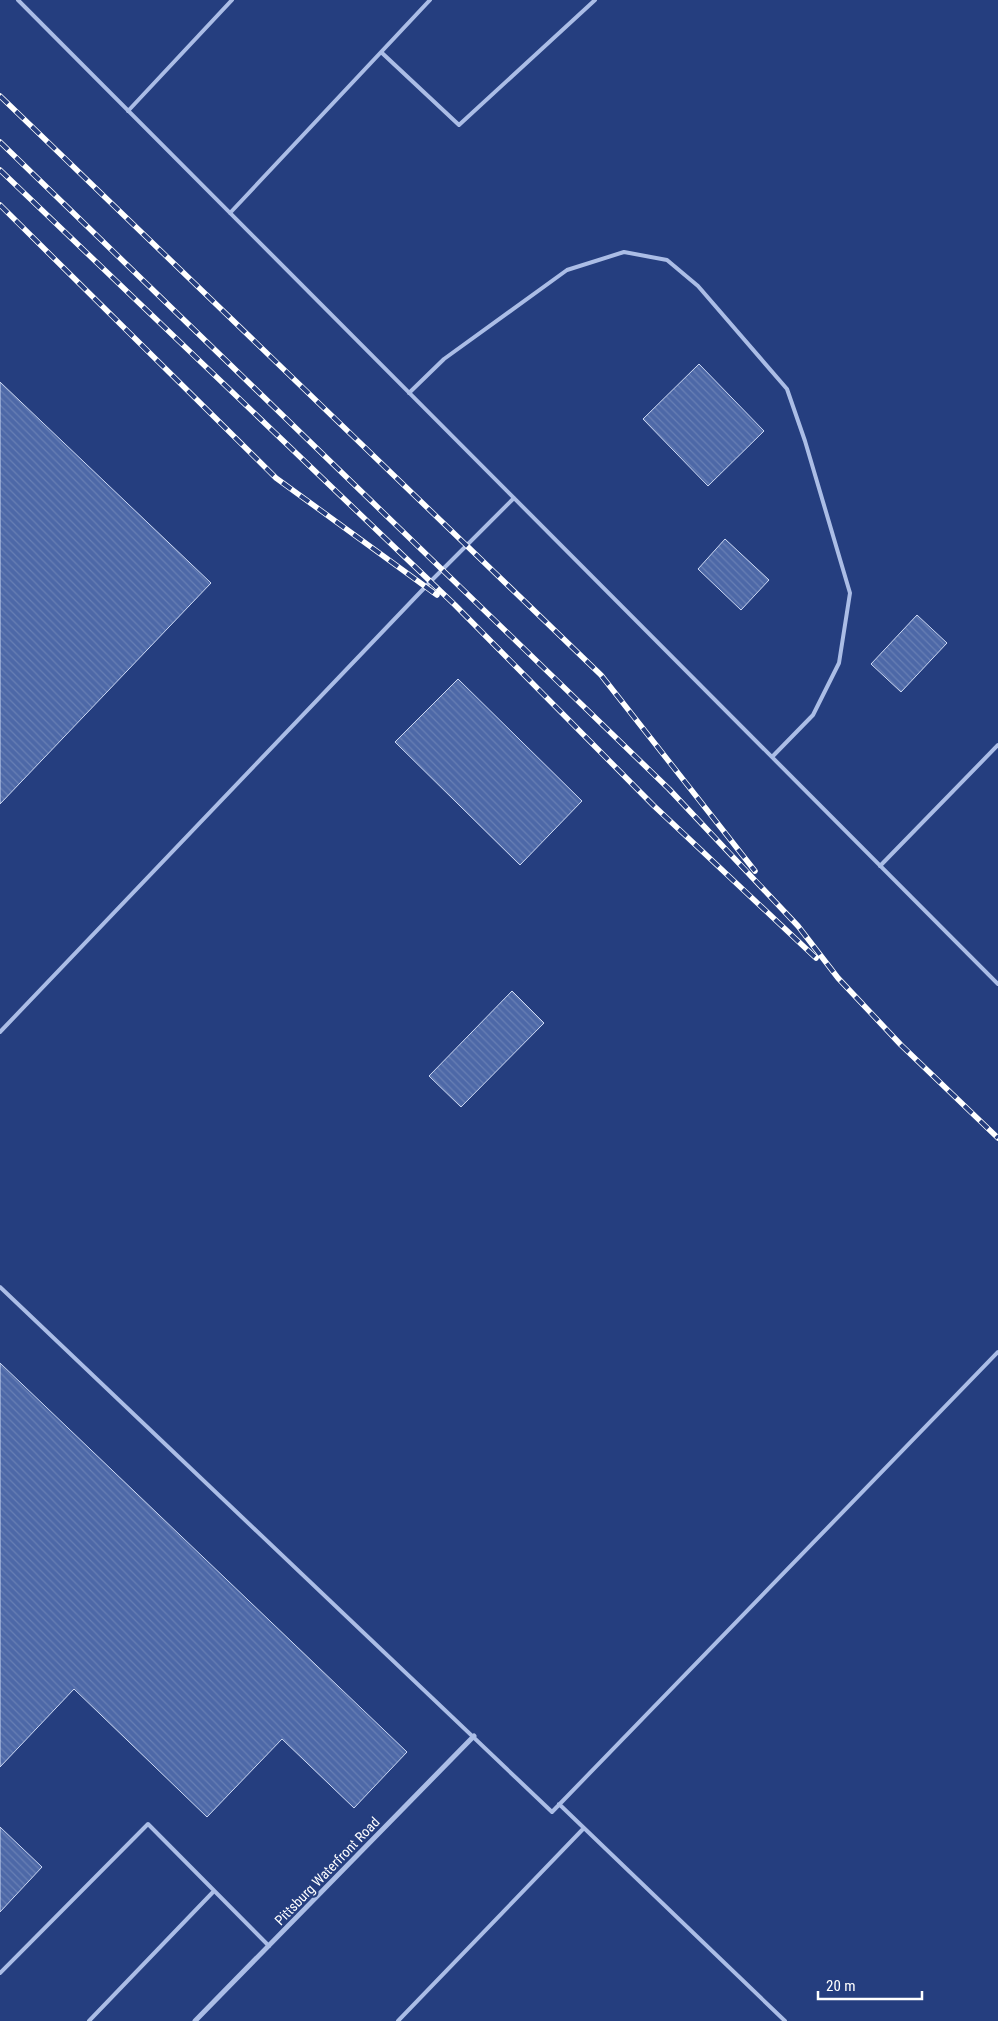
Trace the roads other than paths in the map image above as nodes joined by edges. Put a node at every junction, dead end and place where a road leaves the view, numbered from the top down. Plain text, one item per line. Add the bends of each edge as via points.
1 (18, 0) edge
2 (232, 0) edge
3 (430, 0) edge
4 (595, 0) edge
5 (381, 52) junction
6 (128, 111) junction
7 (230, 213) junction
8 (409, 393) junction
9 (514, 498) junction
10 (998, 745) edge
11 (772, 757) junction
12 (880, 866) junction
13 (998, 984) edge
14 (0, 1032) edge
15 (0, 1287) edge
16 (998, 1352) edge
17 (474, 1736) junction
18 (559, 1804) junction
19 (584, 1828) junction
20 (214, 1891) junction
21 (269, 1946) junction
22 (0, 1973) edge
23 (89, 2021) edge
24 (195, 2021) edge
25 (398, 2021) edge
26 (785, 2021) edge

1 - 6 lane
2 - 6 lane
3 - 5 lane
4 - 5 lane via 459,125
5 - 7 lane
6 - 7 lane
7 - 8 lane
8 - 9 lane
8 - 11 lane via 444,359 567,270 624,252 667,260 698,286 786,389 805,441 850,593 839,663 814,716
9 - 11 lane
9 - 14 lane
10 - 12 lane
11 - 12 lane
12 - 13 lane
15 - 17 lane
16 - 18 lane
17 - 18 lane via 552,1812
17 - 21 street, Pittsburg Waterfront Road
18 - 19 lane
19 - 25 lane
19 - 26 lane
20 - 21 lane
20 - 22 lane via 148,1824
20 - 23 lane
21 - 24 street, Pittsburg Waterfront Road

